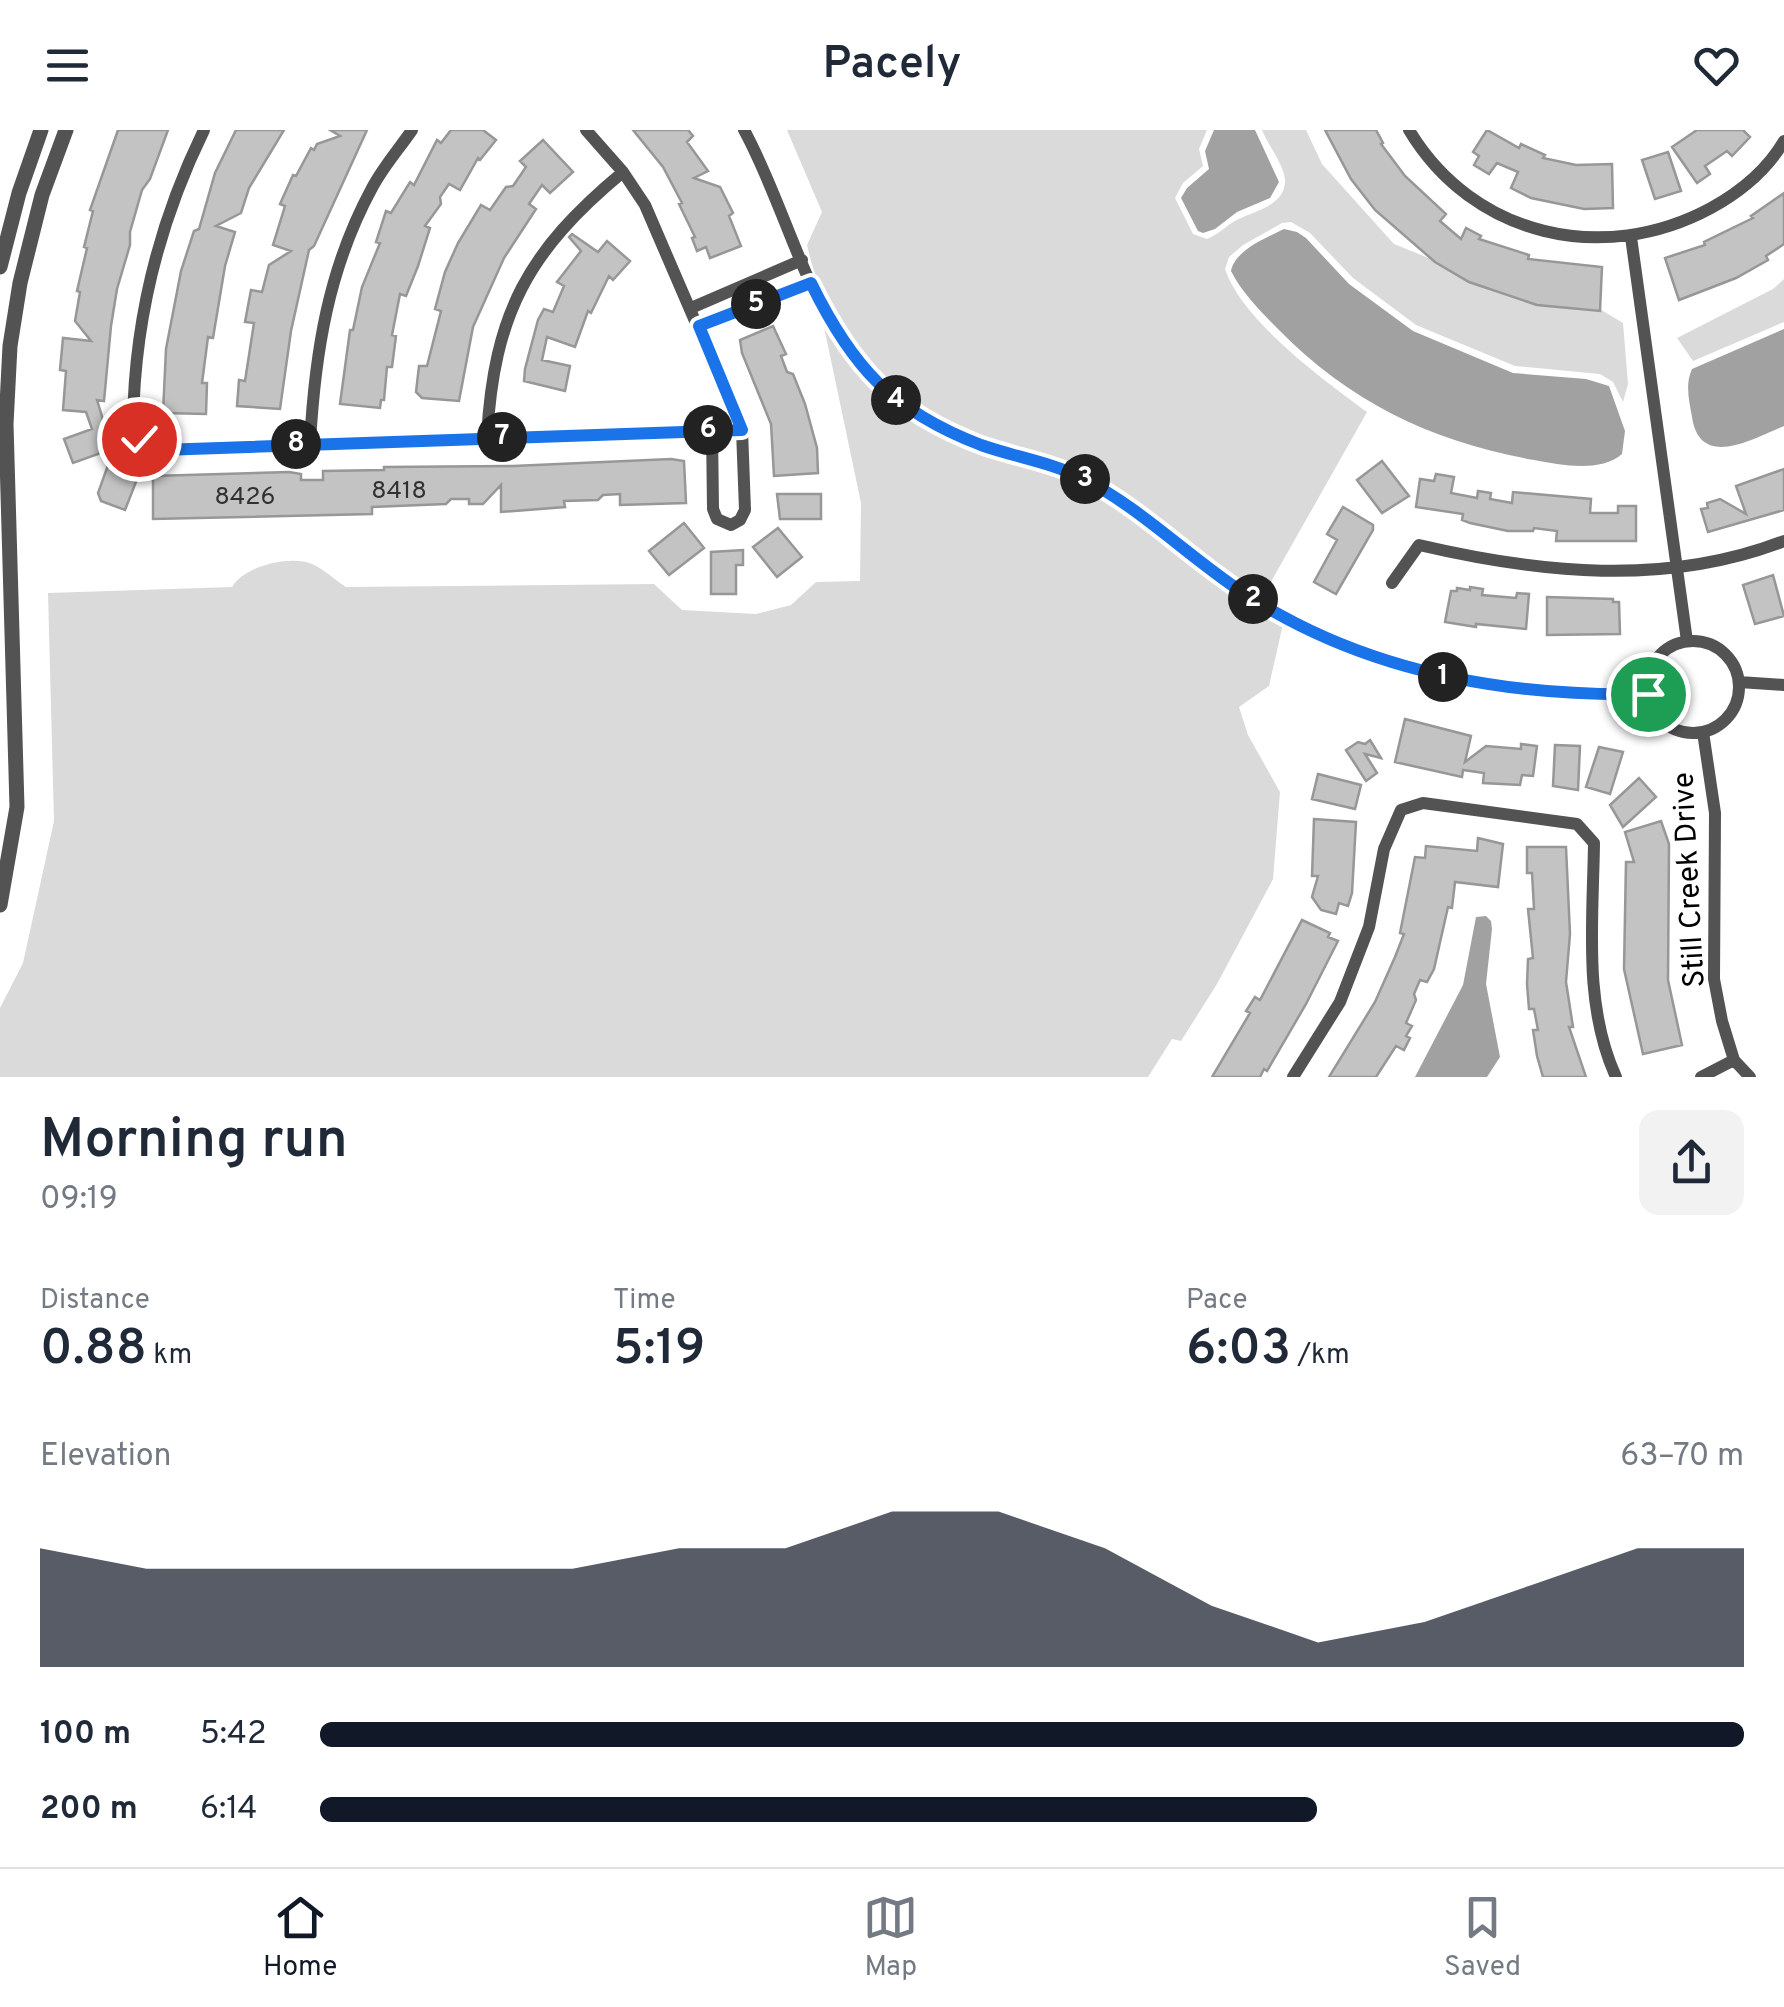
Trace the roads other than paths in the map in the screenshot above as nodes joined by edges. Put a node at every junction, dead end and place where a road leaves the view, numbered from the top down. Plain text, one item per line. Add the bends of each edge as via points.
1 (41, 130) edge
2 (66, 130) edge
3 (204, 130) edge
4 (412, 130) edge
5 (586, 130) edge
6 (744, 130) edge
7 (1409, 130) edge
8 (1784, 141) edge
9 (623, 172) junction
10 (12, 218) junction
11 (35, 223) junction
12 (1631, 237) junction
13 (802, 260) junction
14 (0, 267) edge
15 (752, 282) junction
16 (811, 283) junction
17 (762, 302) junction
18 (691, 308) junction
19 (699, 326) junction
20 (712, 430) junction
21 (742, 430) junction
22 (487, 437) junction
23 (310, 444) junction
24 (1784, 541) edge
25 (1676, 568) junction
26 (1392, 583) dead end
27 (1687, 642) junction
28 (1739, 682) junction
29 (1784, 684) edge
30 (1648, 694) junction
31 (7, 705) edge
32 (1703, 732) junction
33 (0, 905) edge
34 (1734, 1060) junction
35 (1293, 1077) edge
36 (1616, 1077) edge
37 (1701, 1077) edge
38 (1750, 1077) edge

1 - 10 street
2 - 11 street
3 - 23 street via 154,264 133,426 139,439 161,450
4 - 23 street via 372,186 336,270 315,361
5 - 9 street
6 - 13 street
7 - 12 street via 1436,167 1492,211 1546,233
8 - 12 street via 1723,201
9 - 18 street
9 - 22 street via 555,235 517,295 498,350
10 - 11 street
10 - 14 street
11 - 31 street via 10,346
12 - 25 street
13 - 15 street
13 - 16 street
15 - 17 street
15 - 18 street
16 - 17 street
16 - 30 street via 832,327 891,396 982,445 1084,478 1233,586 1314,632 1388,662 1492,686
17 - 19 street
18 - 19 street
19 - 21 street
20 - 21 street
20 - 21 street via 714,508 731,525 745,510
20 - 22 street
22 - 23 street
24 - 25 street
25 - 26 street via 1598,573 1524,567 1418,545
25 - 27 street
27 - 28 street via 1716,647
27 - 30 street via 1661,654
28 - 29 street
28 - 32 street via 1734,708
30 - 32 street via 1661,720 1688,733
31 - 33 street via 17,806
32 - 34 street, Still Creek Drive via 1715,813 1714,979
34 - 37 street
34 - 38 street, Still Creek Drive
35 - 36 street via 1340,1002 1369,928 1384,849 1401,810 1423,803 1577,824 1594,843 1596,1007

